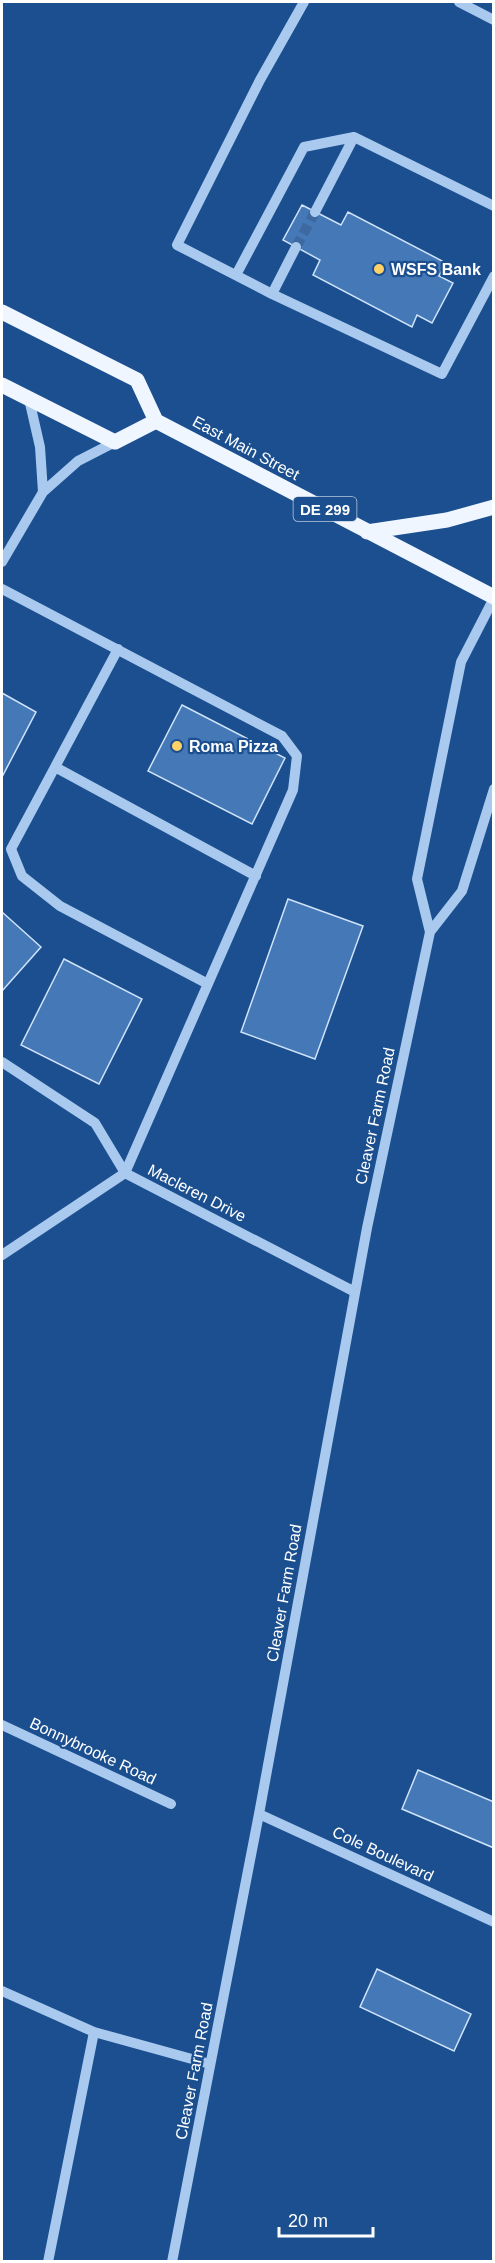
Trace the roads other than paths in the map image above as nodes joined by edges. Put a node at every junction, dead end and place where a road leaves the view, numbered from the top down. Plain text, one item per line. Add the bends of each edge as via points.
1 (304, 2) edge
2 (459, 2) edge
3 (494, 20) edge
4 (354, 137) junction
5 (494, 206) edge
6 (315, 212) tunnel mouth
7 (296, 247) tunnel mouth
8 (236, 275) junction
9 (494, 276) edge
10 (272, 294) junction
11 (2, 312) edge
12 (2, 385) edge
13 (29, 399) junction
14 (156, 421) junction
15 (115, 442) junction
16 (44, 492) junction
17 (494, 507) edge
18 (367, 532) junction
19 (2, 562) edge
20 (2, 589) edge
21 (494, 598) edge
22 (118, 650) junction
23 (55, 767) junction
24 (494, 789) edge
25 (256, 876) junction
26 (430, 932) junction
27 (208, 984) junction
28 (2, 1062) edge
29 (125, 1173) junction
30 (2, 1255) edge
31 (355, 1292) junction
32 (2, 1725) edge
33 (171, 1804) dead end
34 (259, 1814) junction
35 (494, 1922) edge
36 (2, 1991) edge
37 (94, 2032) junction
38 (210, 2064) junction
39 (48, 2262) edge
40 (172, 2262) edge

1 - 8 street via 177,245
2 - 3 street
4 - 5 street
4 - 6 street
4 - 8 street via 304,147
7 - 10 street
8 - 10 street
9 - 10 street via 442,374
11 - 14 main road via 136,380
12 - 13 main road
13 - 15 main road
13 - 16 street via 40,447
14 - 15 main road
14 - 18 main road, East Main Street / DE 299
15 - 16 street via 78,461
16 - 19 street
17 - 18 main road via 447,520
18 - 21 main road, East Main Street / DE 299
20 - 22 street
21 - 26 street, Cleaver Farm Road via 461,662 417,879
22 - 23 street
22 - 25 street via 282,736 297,756 294,790
23 - 25 street
23 - 27 street via 11,849 22,876 60,906
24 - 26 street, Cleaver Farm Road via 462,891
25 - 27 street
26 - 31 street, Cleaver Farm Road
27 - 29 street
28 - 29 street via 95,1123
29 - 30 street, Macleren Drive
29 - 31 street, Macleren Drive
31 - 34 street, Cleaver Farm Road
32 - 33 street, Bonnybrooke Road
34 - 35 street, Cole Boulevard
34 - 38 street, Cleaver Farm Road
36 - 37 street
37 - 38 street
37 - 39 street
38 - 40 street, Cleaver Farm Road

